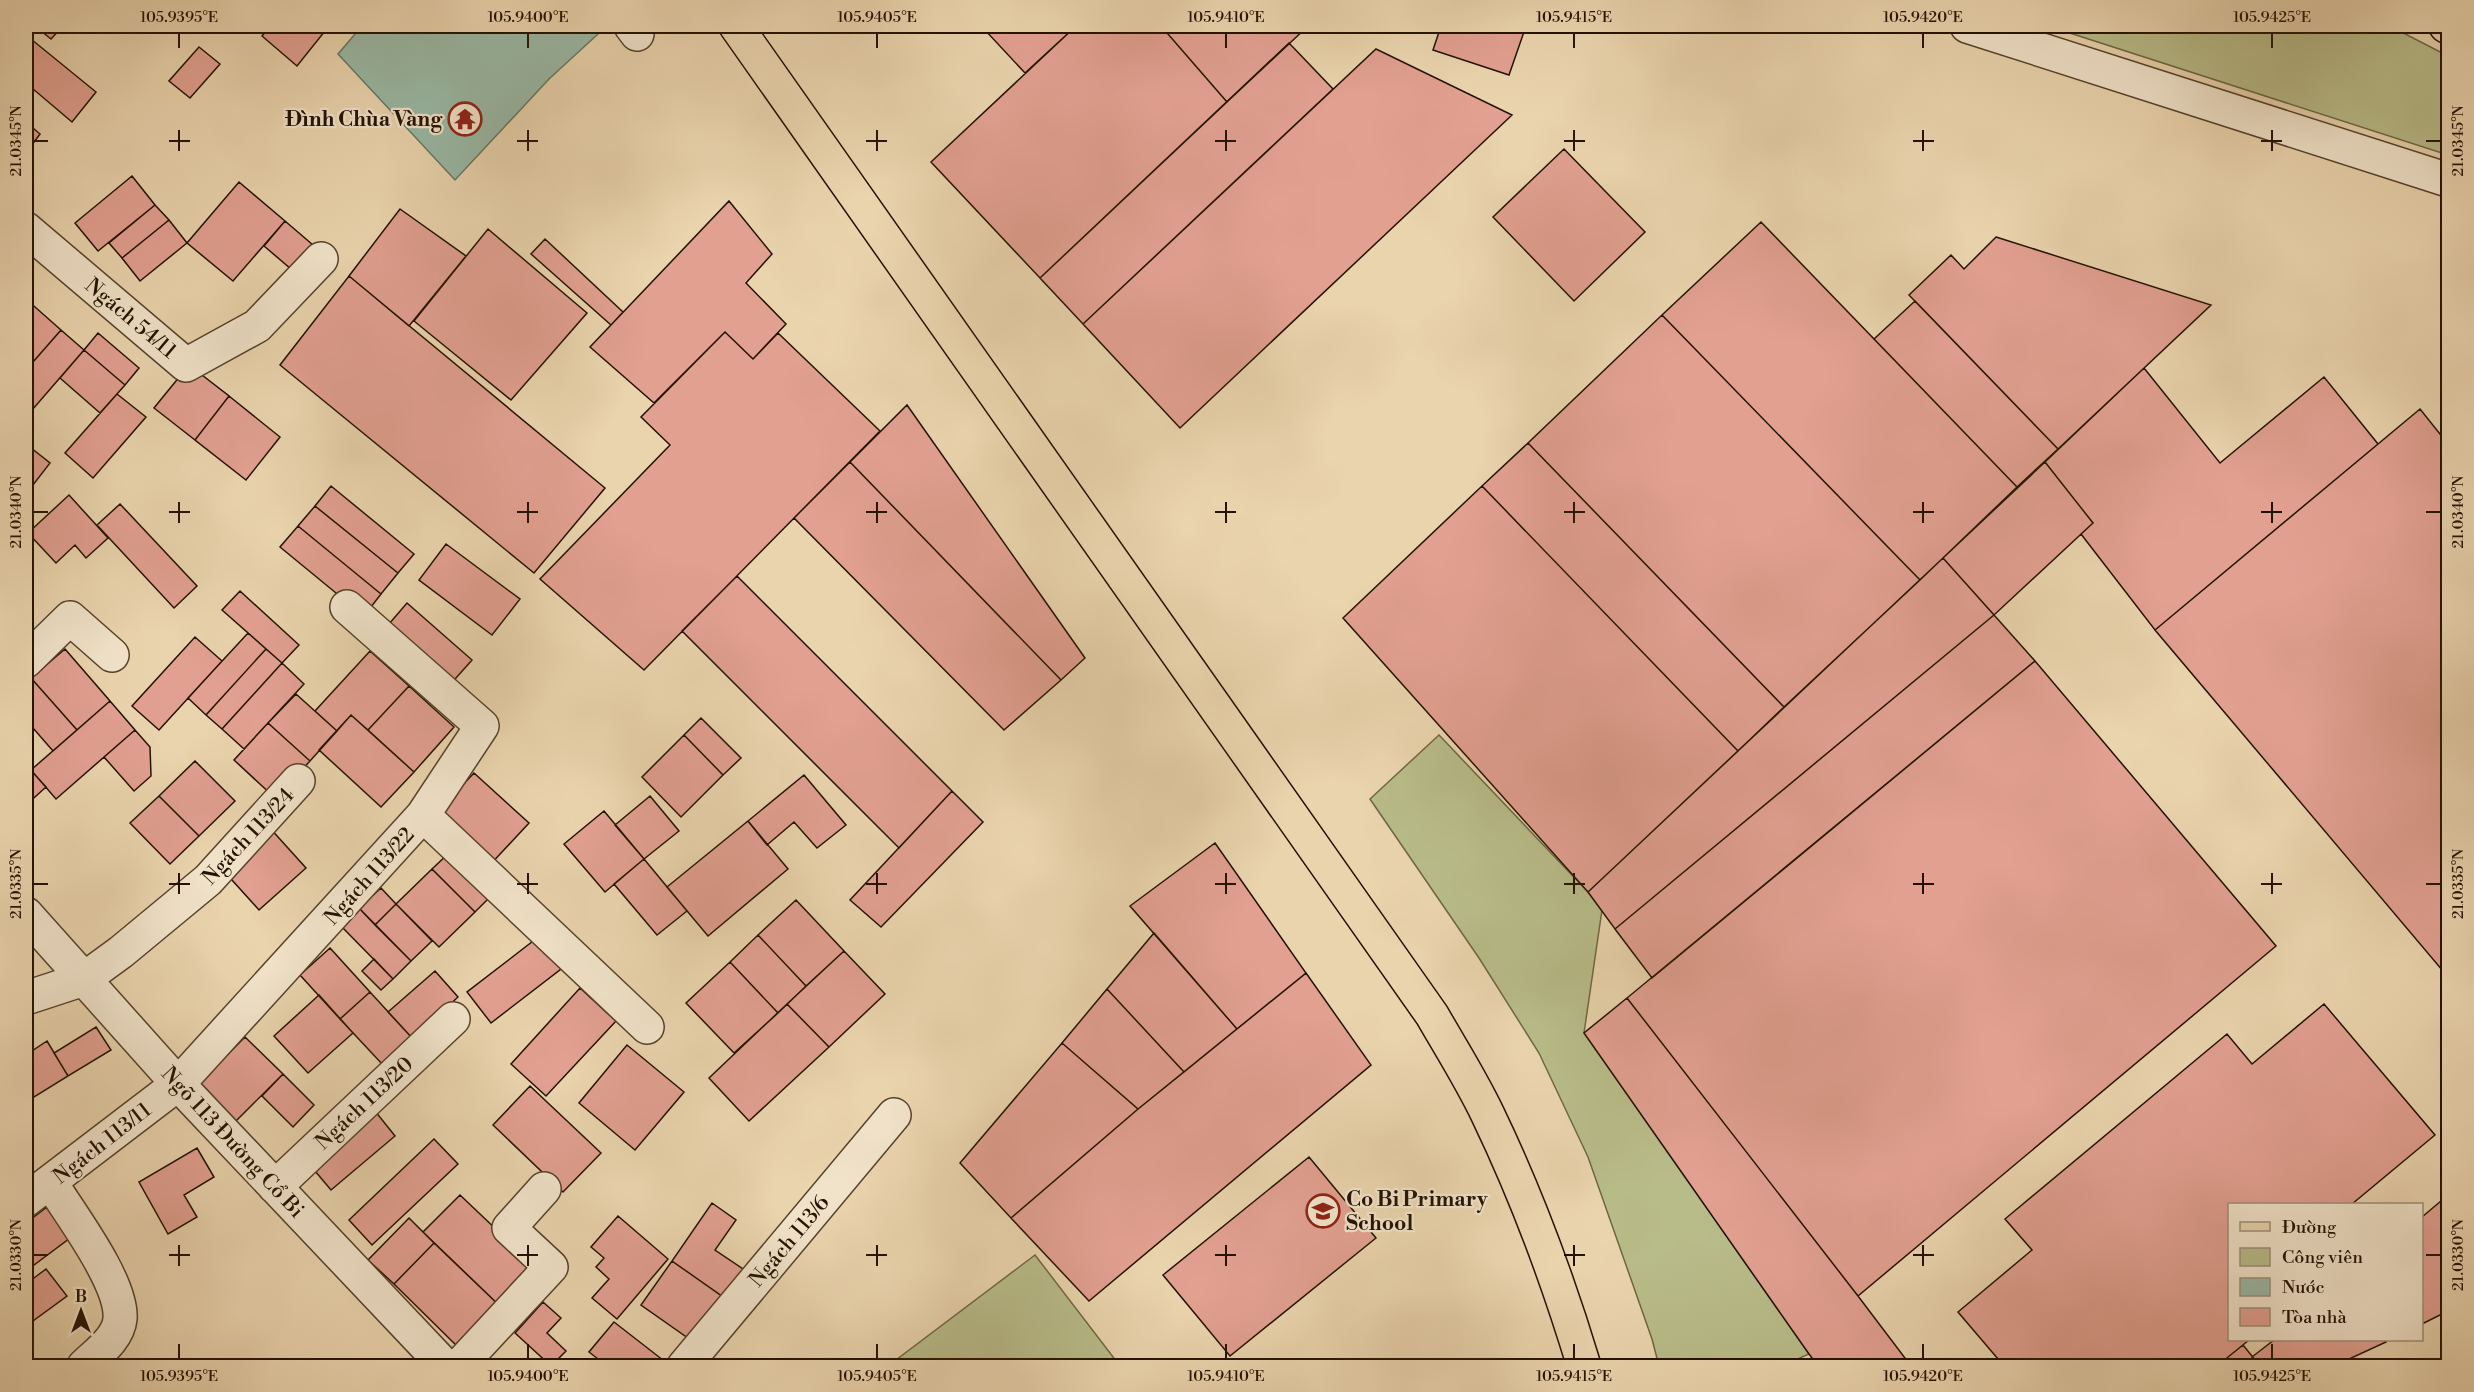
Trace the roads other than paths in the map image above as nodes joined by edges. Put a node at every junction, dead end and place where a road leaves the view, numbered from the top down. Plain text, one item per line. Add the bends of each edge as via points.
1 (736, 26) edge
2 (1967, 26) edge
3 (2448, 180) edge
4 (26, 229) edge
5 (321, 259) dead end
6 (347, 607) dead end
7 (111, 655) dead end
8 (26, 661) edge
9 (298, 782) dead end
10 (423, 815) junction
11 (26, 914) edge
12 (84, 979) junction
13 (26, 998) edge
14 (453, 1019) dead end
15 (646, 1027) dead end
16 (178, 1084) junction
17 (894, 1115) dead end
18 (275, 1187) junction
19 (544, 1189) dead end
20 (38, 1191) edge
21 (84, 1366) edge
22 (445, 1366) edge
23 (459, 1366) edge
24 (684, 1366) edge
25 (1584, 1366) edge

1 - 25 main road via 1432,1016 1487,1113 1526,1200
2 - 3 street
4 - 5 street, Ngách 54/11 via 186,365 257,326
6 - 10 street via 482,726
7 - 8 street via 70,618
9 - 12 street, Ngách 113/24 via 208,880
10 - 15 street, Ngách 113/22
10 - 16 street, Ngách 113/22
11 - 12 street, Ngõ 113 Đường Cổ Bi
12 - 13 street, Ngách 113/24
12 - 16 street, Ngõ 113 Đường Cổ Bi
14 - 18 street, Ngách 113/20
16 - 18 street, Ngõ 113 Đường Cổ Bi
16 - 20 street, Ngách 113/11
17 - 24 street, Ngách 113/6
18 - 22 street, Ngõ 113 Đường Cổ Bi
19 - 23 street via 509,1228 551,1267
20 - 21 street via 110,1278 117,1299 120,1319 111,1340

